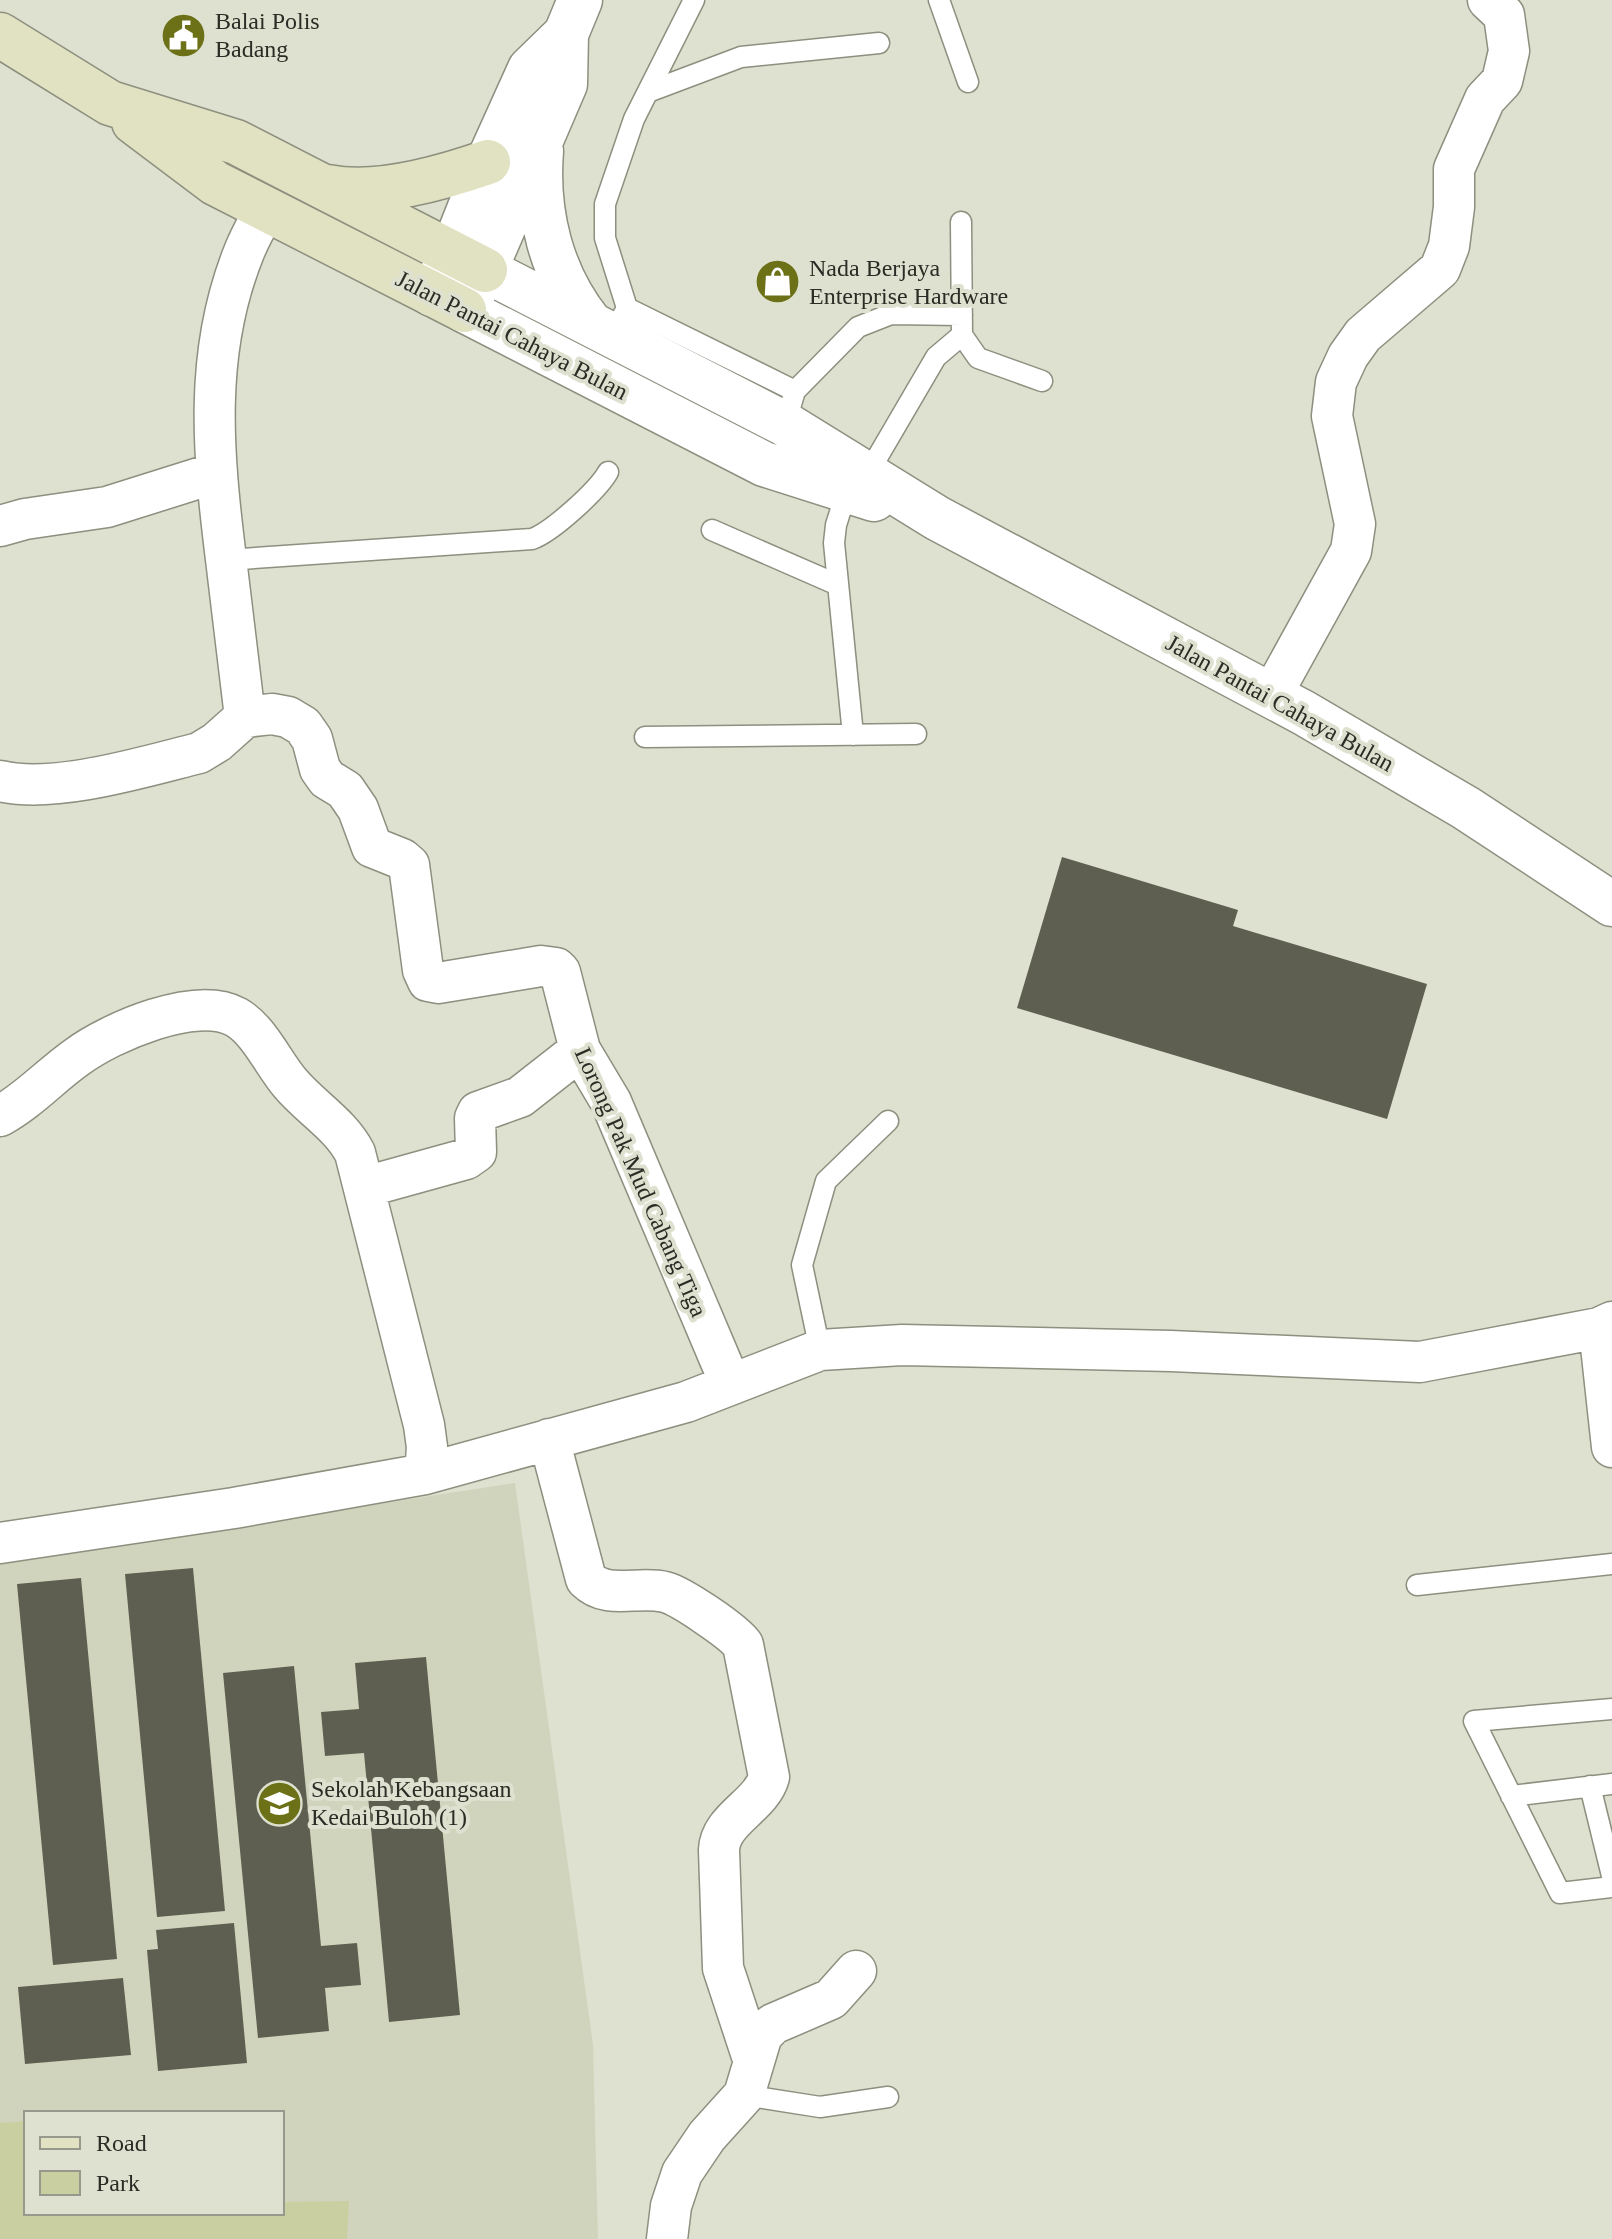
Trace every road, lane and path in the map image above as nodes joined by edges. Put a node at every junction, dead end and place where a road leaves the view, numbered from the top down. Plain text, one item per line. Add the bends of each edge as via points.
1 (694, 0) edge
2 (939, 0) edge
3 (1488, 0) edge
4 (573, 17) edge
5 (0, 35) edge
6 (879, 43) dead end
7 (968, 82) dead end
8 (648, 92) junction
9 (128, 109) junction
10 (542, 137) junction
11 (488, 162) junction
12 (304, 177) junction
13 (266, 208) junction
14 (961, 222) dead end
15 (468, 262) junction
16 (448, 302) junction
17 (610, 323) junction
18 (962, 325) junction
19 (1042, 381) dead end
20 (790, 408) junction
21 (608, 472) dead end
22 (215, 473) junction
23 (857, 482) junction
24 (0, 526) edge
25 (712, 530) dead end
26 (226, 560) junction
27 (838, 585) junction
28 (1271, 696) junction
29 (245, 717) junction
30 (916, 734) dead end
31 (853, 735) junction
32 (645, 737) dead end
33 (0, 781) edge
34 (1612, 904) edge
35 (580, 1050) junction
36 (0, 1116) edge
37 (888, 1121) dead end
38 (365, 1187) junction
39 (1605, 1325) edge
40 (820, 1350) junction
41 (730, 1383) junction
42 (549, 1439) junction
43 (1612, 1447) edge
44 (425, 1474) junction
45 (0, 1543) edge
46 (1612, 1564) edge
47 (1417, 1585) dead end
48 (1612, 1709) edge
49 (1612, 1784) edge
50 (1590, 1786) junction
51 (1511, 1796) junction
52 (1612, 1876) edge
53 (1612, 1887) edge
54 (856, 1971) dead end
55 (749, 2078) junction
56 (888, 2097) dead end
57 (667, 2239) edge

1 - 8 lane
2 - 7 lane
3 - 28 street via 1504,15 1509,51 1502,81 1485,99 1454,169 1449,246 1440,269 1363,335 1336,382 1332,416 1355,524 1351,551
4 - 10 street via 565,84
4 - 11 street via 530,69
5 - 9 main road, Jalan Pantai Cahaya Bulan
6 - 8 lane via 741,57
8 - 17 lane via 603,216
9 - 12 main road, Jalan Pantai Cahaya Bulan via 236,142
9 - 13 main road, Jalan Pantai Cahaya Bulan via 215,183
10 - 15 street
10 - 17 street via 539,170 557,270 572,300
11 - 12 main road via 379,187 332,188
11 - 15 street
12 - 15 main road, Jalan Pantai Cahaya Bulan
13 - 16 main road, Jalan Pantai Cahaya Bulan
13 - 22 street via 244,251 221,335 215,380
14 - 18 lane
15 - 16 street
15 - 17 street, Jalan Pantai Cahaya Bulan
16 - 23 street, Jalan Pantai Cahaya Bulan via 764,464
17 - 20 street, Jalan Pantai Cahaya Bulan
18 - 19 lane via 978,358
18 - 20 lane via 908,313 874,318 844,338
18 - 23 lane
20 - 23 street, Jalan Pantai Cahaya Bulan
21 - 26 lane via 532,539
22 - 24 street via 107,507
22 - 26 street
23 - 27 lane via 835,534
23 - 28 street, Jalan Pantai Cahaya Bulan via 937,518
25 - 27 lane
26 - 29 street
27 - 31 lane
28 - 34 street, Jalan Pantai Cahaya Bulan via 1466,808
29 - 33 street via 199,753 66,783 27,786
29 - 35 street, Lorong Pak Mud Cabang Tiga via 272,714 303,726 320,769 358,809 368,843 409,865 428,981 556,968
30 - 31 lane
31 - 32 lane
35 - 38 street via 520,1097 478,1112 476,1152 466,1159
35 - 41 street, Lorong Pak Mud Cabang Tiga via 611,1102
36 - 38 street via 101,1042 179,1013 219,1011 246,1025 288,1081 347,1136
37 - 40 lane via 826,1181 802,1265
38 - 44 street via 424,1425
39 - 40 street via 1420,1362 902,1345
39 - 43 street
40 - 41 street
41 - 42 street via 686,1402
42 - 44 street
42 - 55 street via 586,1579 601,1590 668,1592 743,1645 769,1777 761,1794 722,1835 719,1850 723,1968
44 - 45 street
46 - 47 lane
48 - 51 lane via 1474,1721
49 - 50 lane
50 - 51 lane
50 - 52 lane
51 - 53 lane via 1560,1893
54 - 55 street via 831,1999 767,2029
55 - 56 lane via 820,2107
55 - 57 street via 682,2173

